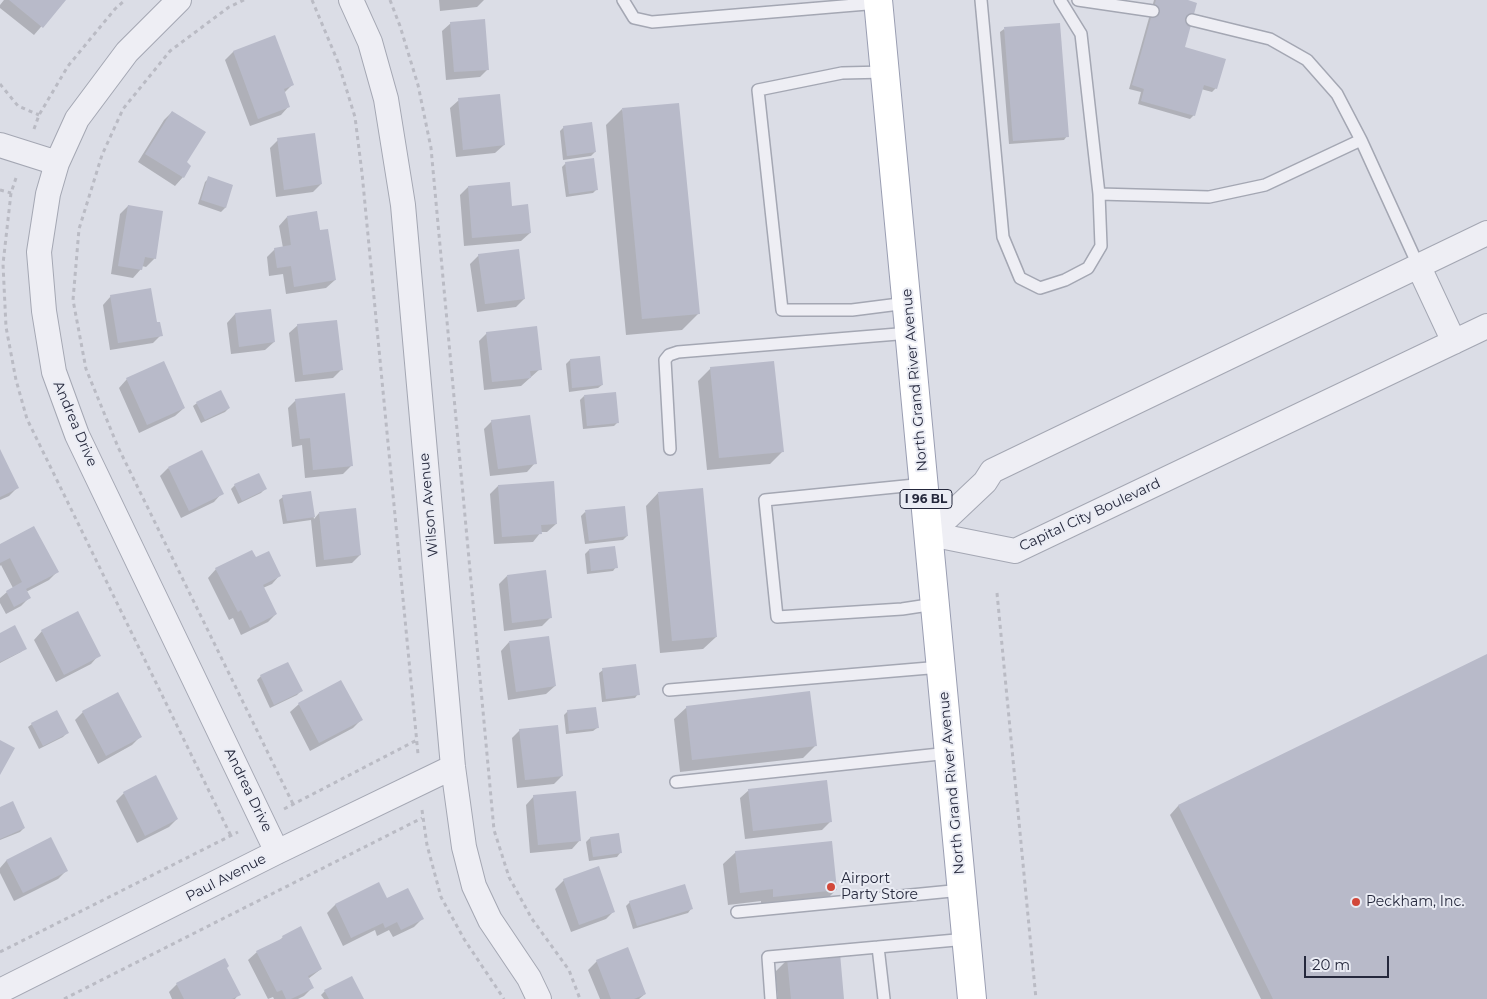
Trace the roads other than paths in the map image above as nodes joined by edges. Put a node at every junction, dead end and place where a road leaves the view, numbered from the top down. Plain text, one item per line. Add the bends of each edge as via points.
1 (179, 0) edge
2 (351, 0) edge
3 (623, 0) edge
4 (981, 0) edge
5 (1060, 0) edge
6 (1078, 0) edge
7 (878, 2) edge
8 (1153, 10) dead end
9 (1192, 20) dead end
10 (886, 72) junction
11 (1362, 140) junction
12 (0, 145) edge
13 (57, 163) junction
14 (1099, 194) junction
15 (1487, 233) edge
16 (1418, 265) junction
17 (908, 303) junction
18 (1487, 326) edge
19 (910, 333) junction
20 (1454, 342) junction
21 (670, 448) dead end
22 (925, 484) junction
23 (930, 534) junction
24 (935, 604) junction
25 (941, 667) junction
26 (669, 690) dead end
27 (949, 753) junction
28 (453, 767) junction
29 (676, 782) dead end
30 (277, 852) junction
31 (962, 890) junction
32 (737, 912) dead end
33 (967, 939) junction
34 (878, 947) junction
35 (0, 991) edge
36 (539, 999) edge
37 (771, 999) edge
38 (884, 999) edge
39 (972, 999) edge

1 - 13 street, Andrea Drive via 127,52 77,119
2 - 28 street, Wilson Avenue via 370,42 386,99 403,205
3 - 7 lane via 634,18 652,22
4 - 14 lane via 1003,236 1020,278 1040,288 1088,268 1101,246
5 - 14 lane via 1081,34
6 - 8 lane
7 - 10 main road, North Grand River Avenue / I 96 BL
9 - 11 lane via 1270,39 1307,60 1337,94
10 - 17 main road, North Grand River Avenue / I 96 BL
10 - 17 lane via 842,73 758,90 782,310 852,310
11 - 14 lane via 1265,185 1209,197
11 - 16 lane
12 - 13 street
13 - 30 street, Andrea Drive via 48,194 39,252 54,372 77,435
15 - 16 street
16 - 20 street
16 - 23 street via 992,471 985,482
17 - 19 main road, North Grand River Avenue / I 96 BL
18 - 20 street, Capital City Boulevard
19 - 21 lane via 669,355 665,360
19 - 22 main road, North Grand River Avenue / I 96 BL
20 - 23 street, Capital City Boulevard via 1015,550
22 - 23 main road, North Grand River Avenue / I 96 BL
22 - 24 lane via 765,500 777,617
23 - 24 main road, North Grand River Avenue / I 96 BL
24 - 25 main road, North Grand River Avenue / I 96 BL
25 - 26 lane
25 - 27 main road, North Grand River Avenue / I 96 BL
27 - 29 lane
27 - 31 main road, North Grand River Avenue / I 96 BL
28 - 30 street, Paul Avenue
28 - 36 street, Wilson Avenue via 464,847 474,886 490,920
30 - 35 street, Paul Avenue
31 - 32 lane
31 - 33 main road, North Grand River Avenue / I 96 BL
33 - 34 lane
33 - 39 main road, North Grand River Avenue / I 96 BL
34 - 37 lane via 768,957
34 - 38 lane

